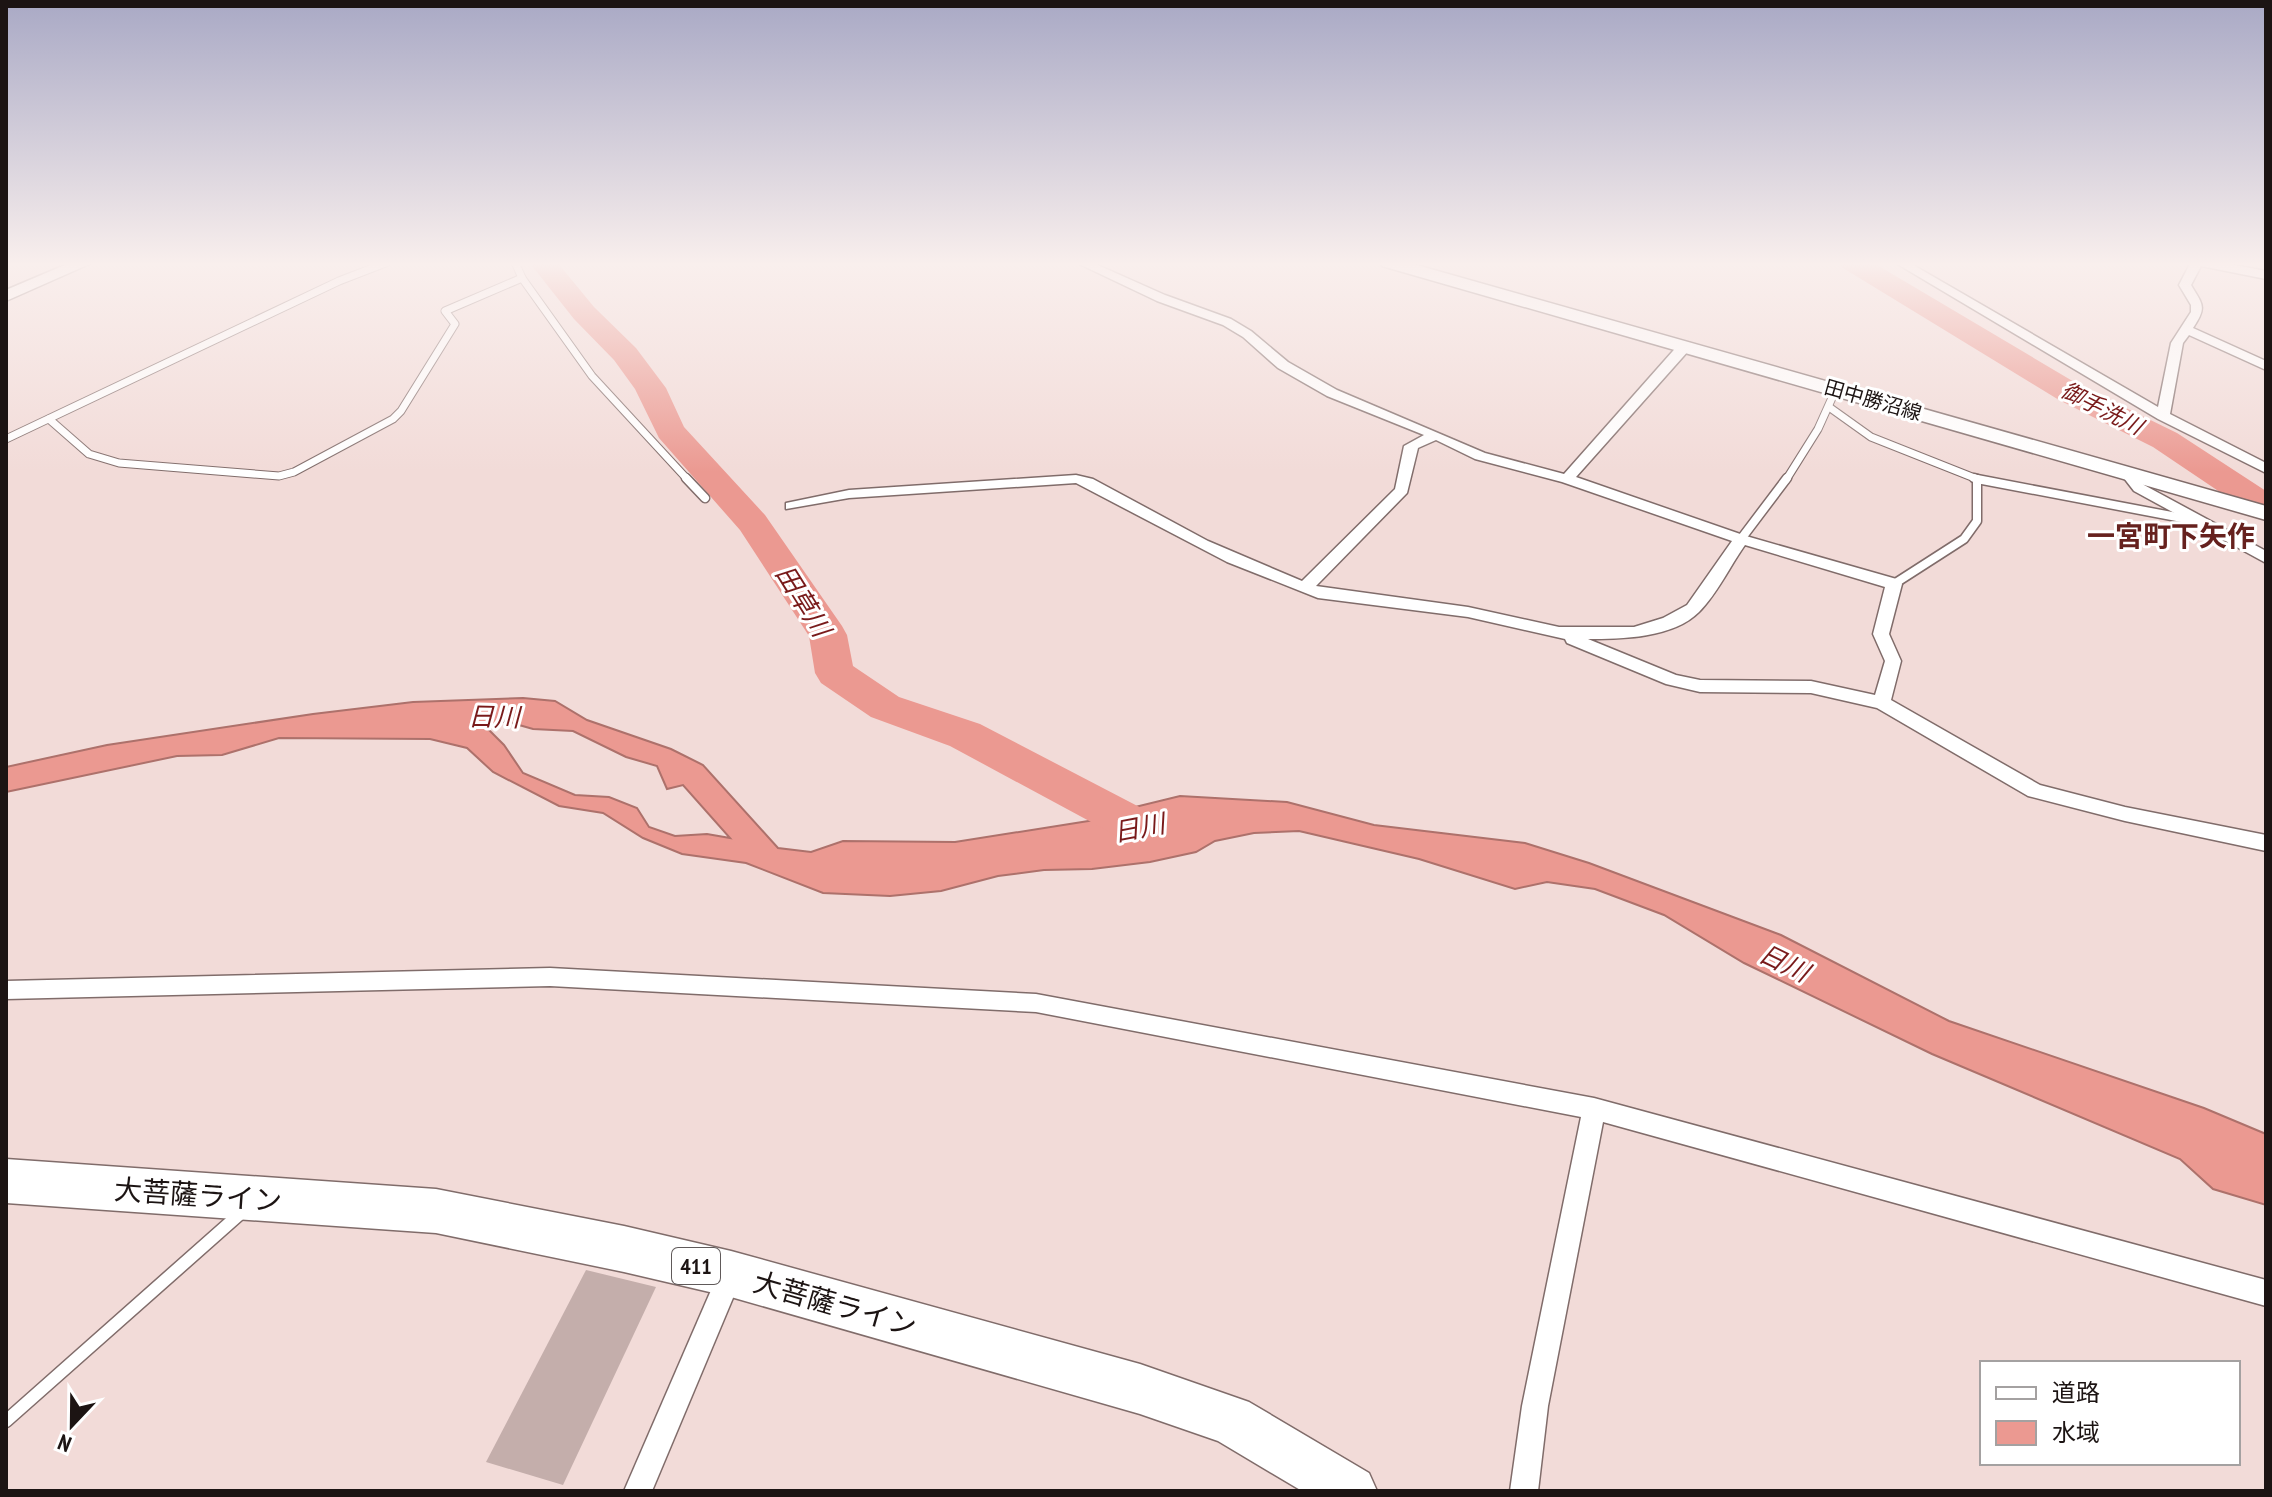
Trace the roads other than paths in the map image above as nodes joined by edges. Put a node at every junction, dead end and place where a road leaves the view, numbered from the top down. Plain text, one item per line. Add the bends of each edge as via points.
1 (232, 332) edge
2 (450, 332) edge
3 (560, 332) edge
4 (1243, 332) edge
5 (1635, 332) edge
6 (2019, 332) edge
7 (2184, 332) edge
8 (2192, 332) edge
9 (1685, 346) junction
10 (2266, 366) edge
11 (1832, 398) junction
12 (2163, 416) junction
13 (49, 419) junction
14 (1436, 435) junction
15 (6, 439) edge
16 (2266, 469) edge
17 (2127, 473) junction
18 (1567, 479) junction
19 (1977, 479) junction
20 (705, 498) dead end
21 (791, 506) dead end
22 (2266, 513) edge
23 (2200, 522) junction
24 (1741, 539) junction
25 (2266, 558) edge
26 (1894, 584) junction
27 (1305, 588) junction
28 (1559, 633) junction
29 (1882, 703) junction
30 (2266, 843) edge
31 (6, 990) edge
32 (1594, 1109) junction
33 (6, 1181) edge
34 (256, 1199) junction
35 (731, 1274) junction
36 (2266, 1293) edge
37 (6, 1421) edge
38 (638, 1491) edge
39 (1351, 1491) edge
40 (1524, 1491) edge

1 - 13 lane
2 - 13 lane via 393,419 279,476 119,463 89,454
3 - 20 lane via 592,376
4 - 14 street via 1283,365 1332,393
5 - 9 main road, 田中勝沼線
6 - 12 street
7 - 12 street via 2177,343
8 - 10 street
9 - 11 main road, 田中勝沼線
9 - 18 street
11 - 17 main road, 田中勝沼線
11 - 19 lane via 1871,437
11 - 24 lane via 1790,475
12 - 16 street
13 - 15 lane
14 - 18 street via 1480,456
14 - 27 street via 1411,446 1402,490
17 - 22 main road, 田中勝沼線
17 - 23 street via 2139,488
18 - 24 street
19 - 23 lane
19 - 26 lane via 1977,521 1964,539
21 - 27 street via 849,494 1076,479 1203,547
23 - 25 street
24 - 26 street
24 - 28 street via 1693,609 1669,622 1635,633
26 - 29 street via 1881,634 1893,661
27 - 28 street via 1468,612
28 - 29 street via 1672,680 1700,686 1811,687
29 - 30 street via 2035,791
31 - 32 street via 550,977 1036,1003
32 - 36 street
32 - 40 street via 1535,1406
33 - 34 highway, 大菩薩ライン / 411
34 - 35 highway, 大菩薩ライン / 411 via 436,1211
34 - 37 lane
35 - 38 street
35 - 39 highway, 大菩薩ライン / 411 via 1140,1389 1231,1420

